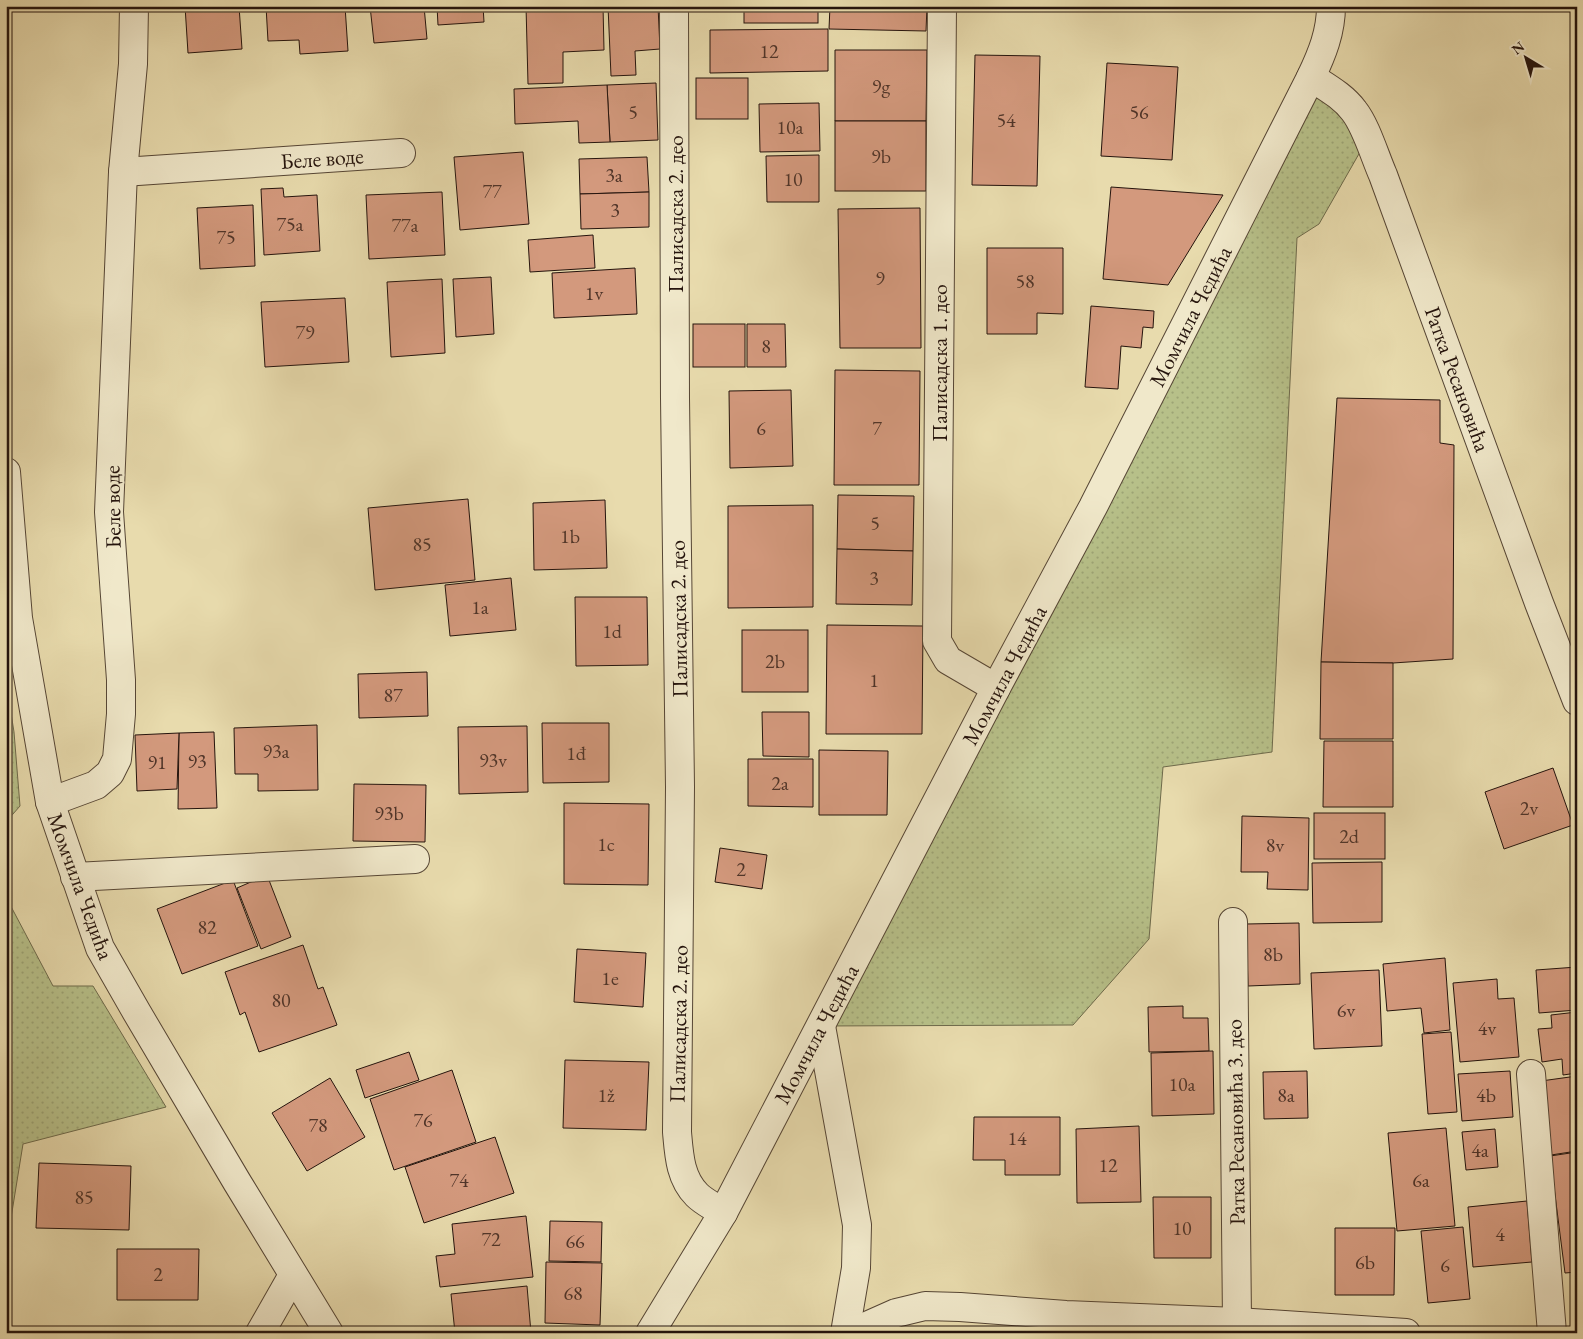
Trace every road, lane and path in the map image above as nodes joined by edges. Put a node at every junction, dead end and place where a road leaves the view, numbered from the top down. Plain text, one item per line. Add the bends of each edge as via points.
1 (134, 6) edge
2 (674, 6) edge
3 (942, 6) edge
4 (1330, 6) edge
5 (1311, 77) junction
6 (401, 153) dead end
7 (123, 172) junction
8 (6, 472) edge
9 (996, 688) junction
10 (1577, 701) edge
11 (50, 802) junction
12 (415, 858) dead end
13 (76, 877) junction
14 (1233, 922) dead end
15 (821, 1026) junction
16 (1531, 1074) dead end
17 (723, 1213) junction
18 (293, 1275) junction
19 (1237, 1322) junction
20 (1065, 1324) edge
21 (1361, 1332) edge
22 (260, 1333) edge
23 (329, 1333) edge
24 (650, 1333) edge
25 (845, 1333) edge
26 (851, 1333) edge
27 (1406, 1333) edge
28 (1552, 1333) edge

1 - 7 street, Беле воде via 133,64
2 - 17 street, Палисадска 2. део via 680,788 676,1132 679,1160 686,1181 698,1195
3 - 9 street, Палисадска 1. део via 937,641 948,660
4 - 5 street, Момчила Чедића via 1331,18 1323,51
5 - 9 street, Момчила Чедића via 1093,507
5 - 10 street, Ратка Ресановића via 1350,106 1368,138
6 - 7 street, Беле воде
7 - 11 street, Беле воде via 109,512 121,680 117,759 110,773 96,785
8 - 11 street, Момчила Чедића via 18,618
9 - 15 street, Момчила Чедића
11 - 13 street, Момчила Чедића
12 - 13 street
13 - 18 street, Момчила Чедића via 100,948
14 - 19 street, Ратка Ресановића 3. део
15 - 17 street, Момчила Чедића
15 - 25 street via 856,1225 856,1268
16 - 28 street
17 - 24 street, Момчила Чедића
18 - 22 street
18 - 23 street, Момчила Чедића
19 - 20 street
19 - 21 street
20 - 26 street via 960,1307 925,1306 896,1313
21 - 27 street

